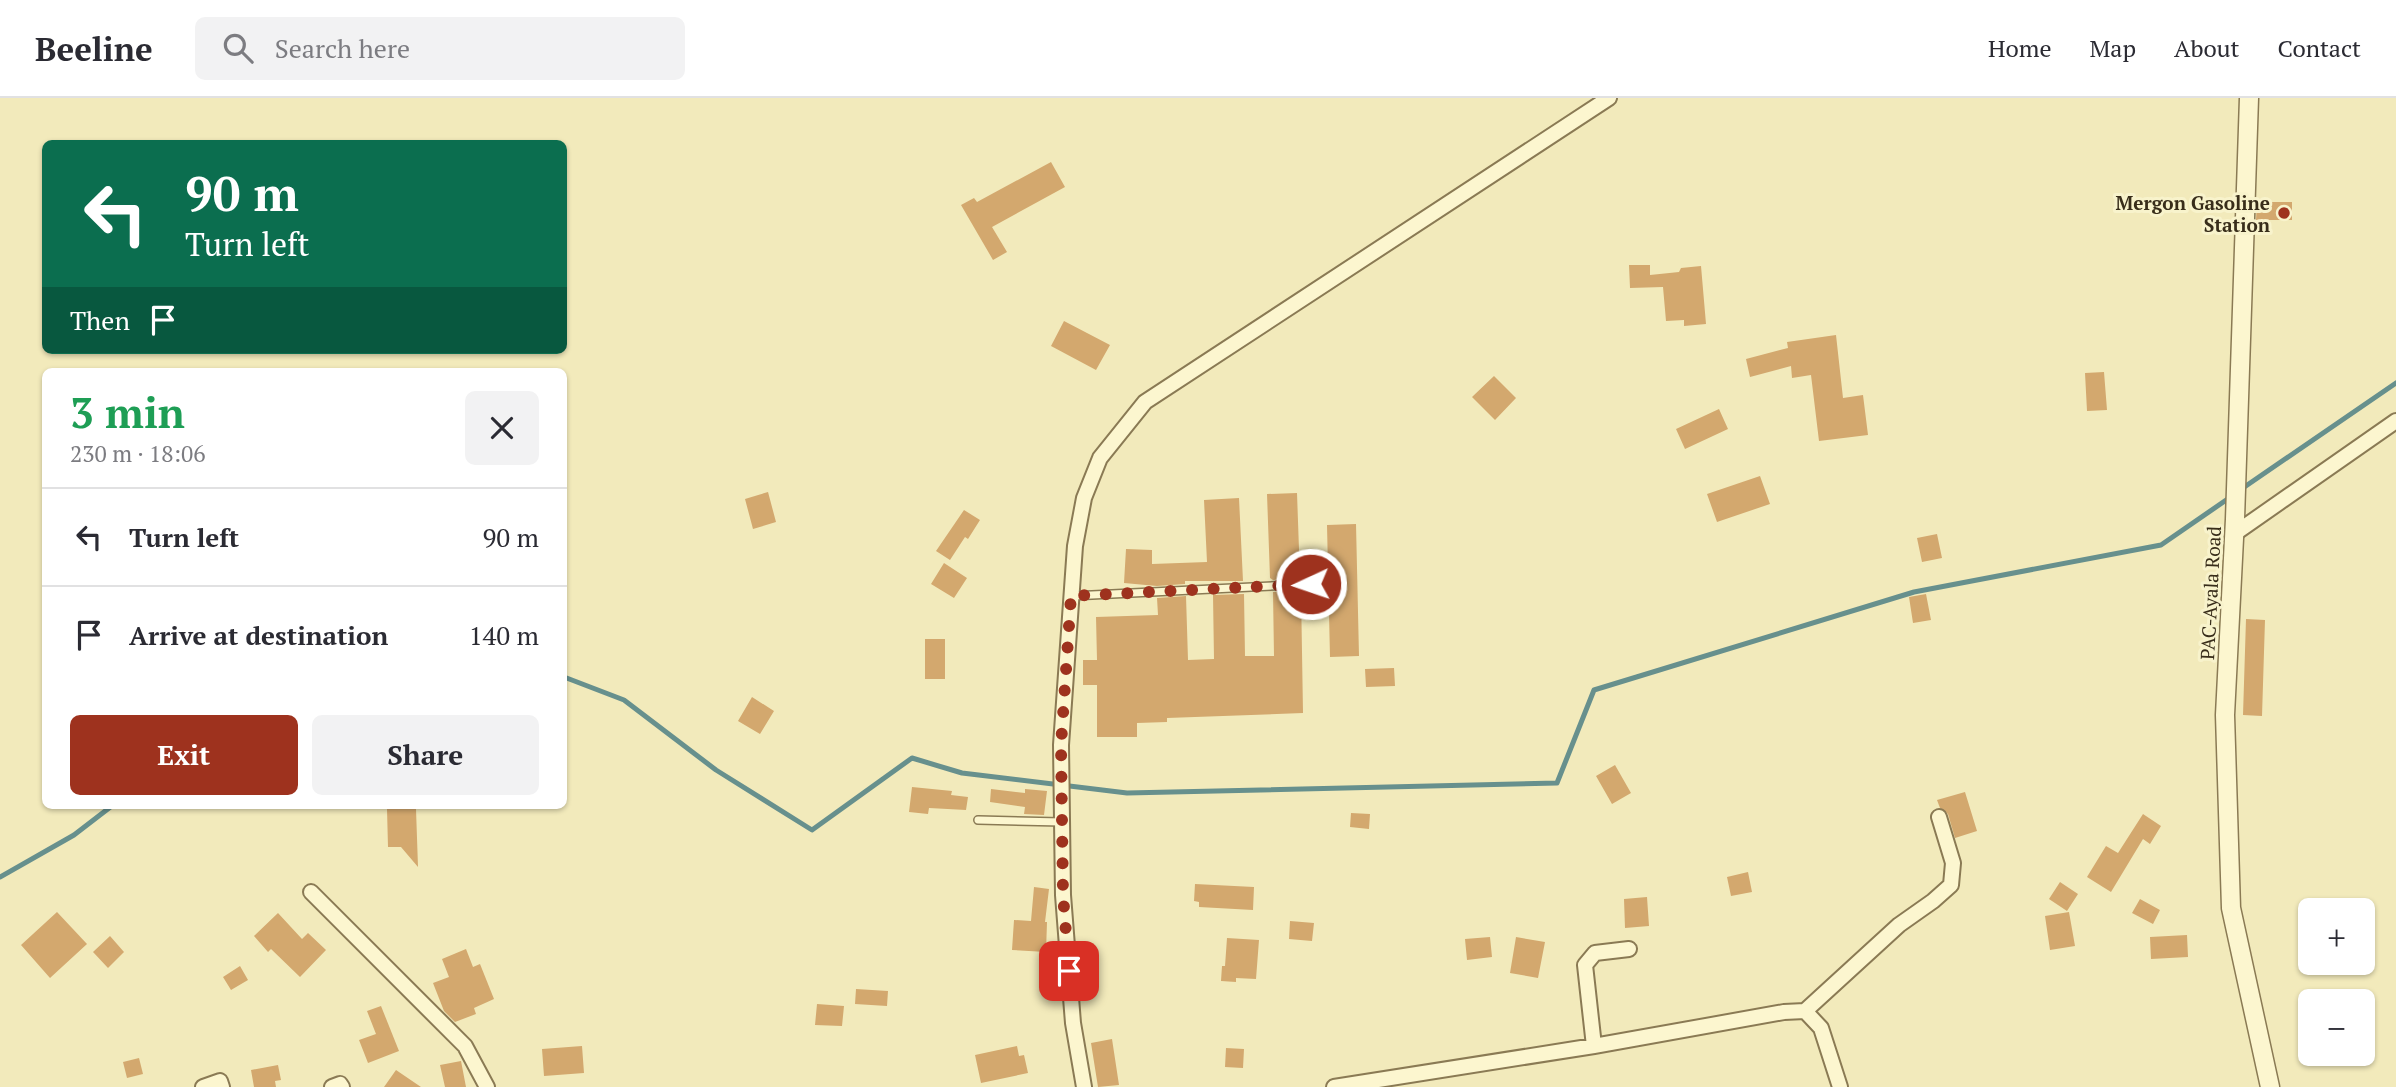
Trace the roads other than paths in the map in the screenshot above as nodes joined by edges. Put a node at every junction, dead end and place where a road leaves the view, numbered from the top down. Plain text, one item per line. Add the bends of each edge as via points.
1 (1609, 98) edge
2 (2249, 98) edge
3 (2396, 421) edge
4 (2235, 527) junction
5 (1311, 584) dead end
6 (1071, 596) junction
7 (1939, 817) dead end
8 (978, 820) dead end
9 (1062, 822) junction
10 (312, 892) dead end
11 (1629, 949) dead end
12 (1805, 1011) junction
13 (1594, 1046) junction
14 (203, 1087) edge
15 (222, 1087) edge
16 (332, 1087) edge
17 (342, 1087) edge
18 (487, 1087) edge
19 (1084, 1087) edge
20 (1334, 1087) edge
21 (1840, 1087) edge
22 (2270, 1087) edge

1 - 6 street via 1145,402 1100,458 1084,498 1074,546
2 - 4 street, PAC-Ayala Road
3 - 4 street
4 - 22 street, PAC-Ayala Road via 2225,715 2231,908
5 - 6 lane
6 - 9 street via 1061,745
7 - 12 street via 1953,863 1951,885 1899,925
8 - 9 lane
9 - 19 street via 1073,1023
10 - 18 street via 466,1046
11 - 13 street via 1595,953 1585,965
12 - 13 street
12 - 21 street via 1821,1028
13 - 20 street
14 - 15 street via 220,1081
16 - 17 street

